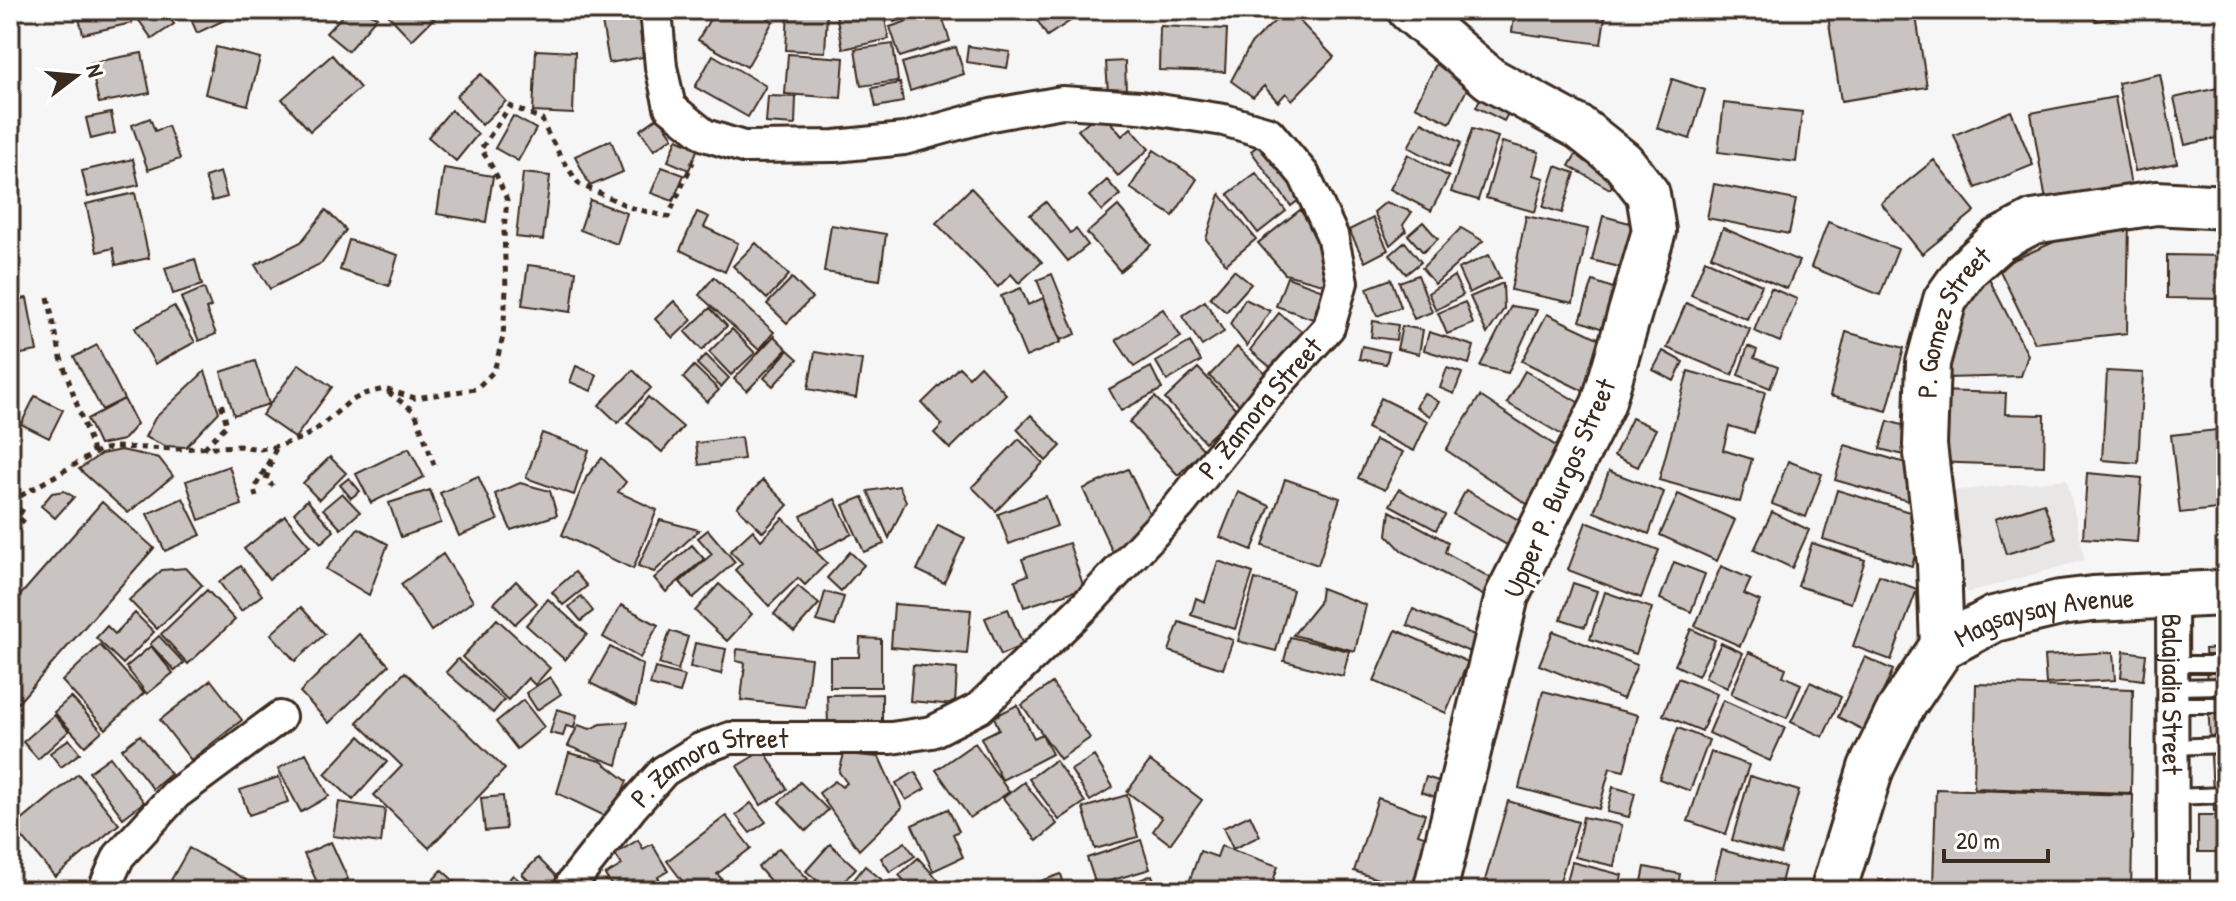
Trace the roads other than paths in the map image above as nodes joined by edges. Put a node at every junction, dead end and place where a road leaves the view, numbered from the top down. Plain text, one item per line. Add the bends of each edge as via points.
1 (656, 10) edge
2 (1409, 10) edge
3 (2226, 207) edge
4 (2226, 593) edge
5 (2172, 594) junction
6 (1942, 647) junction
7 (2217, 664) dead end
8 (2172, 686) junction
9 (2226, 686) edge
10 (2221, 705) dead end
11 (280, 717) dead end
12 (2223, 745) dead end
13 (2172, 747) junction
14 (2226, 795) edge
15 (2172, 797) junction
16 (103, 891) edge
17 (570, 891) edge
18 (1435, 891) edge
19 (1833, 891) edge
20 (2173, 891) edge

1 - 17 street, P. Zamora Street via 670,107 705,135 743,147 904,139 1062,102 1140,107 1269,133 1304,175 1332,235 1342,282 1329,327 1179,506 979,708 932,732 891,738 730,738 700,749 664,771
2 - 18 street, Upper P. Burgos Street via 1490,79 1580,128 1623,162 1648,194 1654,231 1603,404 1507,596
3 - 6 street, P. Gomez Street via 2156,203 2033,222 1999,240 1967,269 1945,300 1928,363 1925,445 1939,563
4 - 5 highway, Magsaysay Avenue
5 - 6 highway, Magsaysay Avenue via 2060,603 1994,619
5 - 8 street, Balajadia Street
6 - 19 highway, Magsaysay Avenue via 1899,711 1871,768
7 - 8 lane
8 - 9 lane
8 - 10 lane
8 - 13 street, Balajadia Street
11 - 16 street via 176,794 119,856
12 - 13 lane
13 - 15 street, Balajadia Street
14 - 15 lane
15 - 20 street, Balajadia Street

